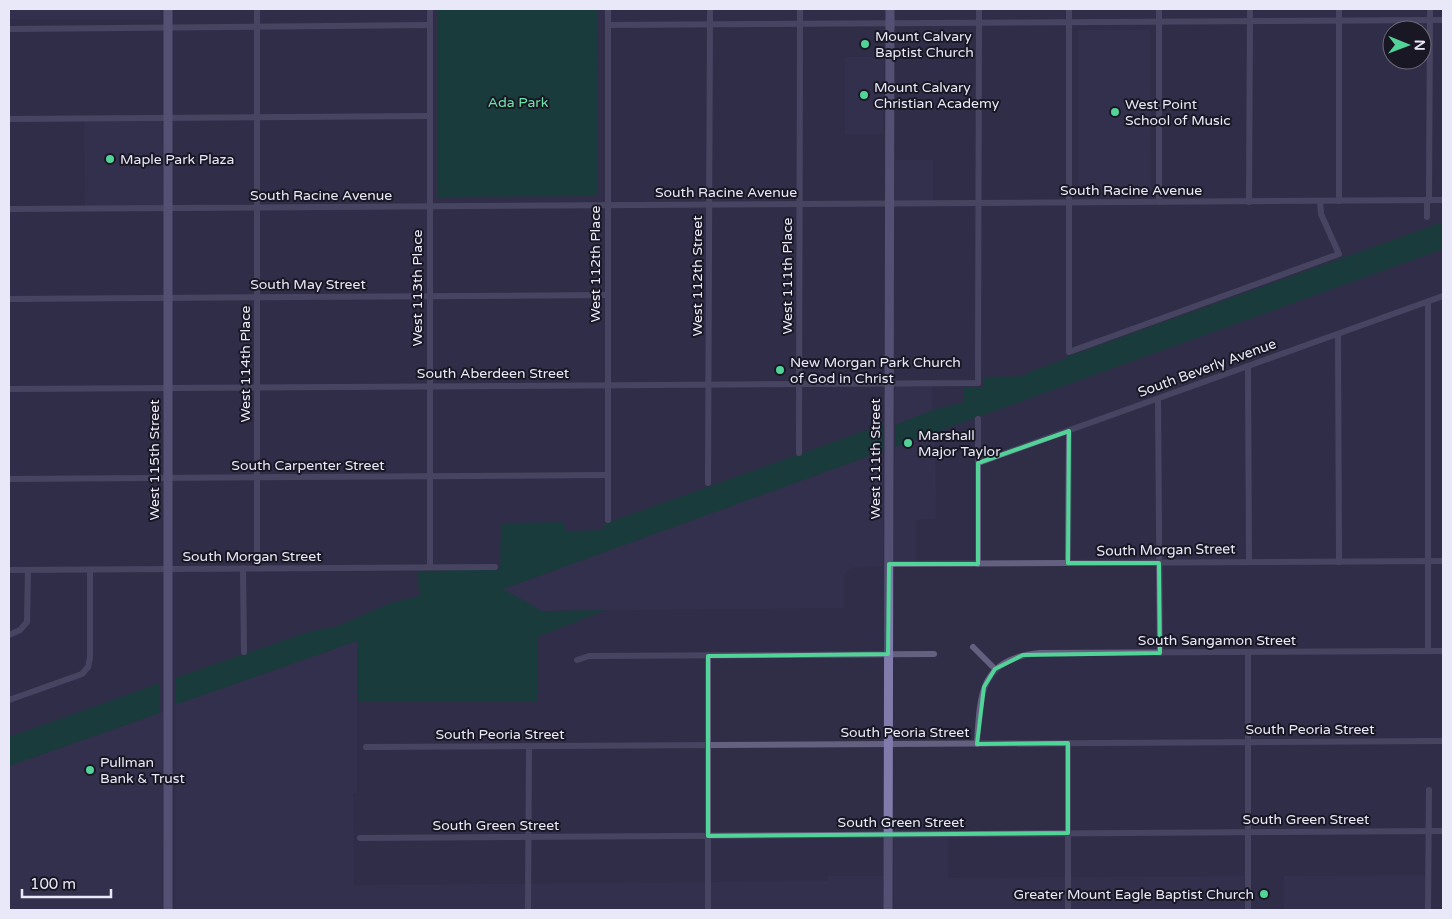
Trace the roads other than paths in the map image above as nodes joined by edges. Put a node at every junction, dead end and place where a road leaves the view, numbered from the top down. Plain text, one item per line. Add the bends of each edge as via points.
1 (168, 9) edge
2 (257, 9) edge
3 (430, 9) edge
4 (608, 9) edge
5 (710, 9) edge
6 (800, 9) edge
7 (890, 9) edge
8 (979, 9) edge
9 (1069, 9) edge
10 (1159, 9) edge
11 (1250, 9) edge
12 (1339, 9) edge
13 (1430, 9) edge
14 (1339, 20) junction
15 (1382, 20) edge
16 (1430, 20) edge
17 (1159, 21) junction
18 (1250, 21) junction
19 (890, 22) junction
20 (978, 22) junction
21 (1069, 22) junction
22 (800, 23) junction
23 (710, 24) junction
24 (430, 25) junction
25 (608, 25) junction
26 (257, 27) junction
27 (9, 28) edge
28 (168, 28) junction
29 (1429, 70) edge
30 (430, 116) junction
31 (257, 117) junction
32 (168, 118) junction
33 (9, 119) edge
34 (1428, 200) junction
35 (1443, 200) edge
36 (1320, 201) junction
37 (1339, 201) junction
38 (1159, 202) junction
39 (1249, 202) junction
40 (978, 203) junction
41 (1069, 203) junction
42 (799, 204) junction
43 (889, 204) junction
44 (709, 205) junction
45 (608, 206) junction
46 (430, 207) junction
47 (168, 208) junction
48 (257, 208) junction
49 (9, 209) edge
50 (1427, 217) dead end
51 (608, 295) junction
52 (430, 296) junction
53 (1443, 296) edge
54 (257, 297) junction
55 (168, 298) junction
56 (9, 299) edge
57 (1428, 302) junction
58 (1338, 334) junction
59 (1248, 366) junction
60 (709, 384) junction
61 (799, 384) junction
62 (889, 384) junction
63 (608, 385) junction
64 (430, 386) junction
65 (257, 387) junction
66 (168, 388) junction
67 (9, 389) edge
68 (1158, 399) junction
69 (978, 419) dead end
70 (1069, 431) junction
71 (799, 452) dead end
72 (978, 463) junction
73 (608, 475) junction
74 (430, 476) junction
75 (257, 477) junction
76 (168, 478) junction
77 (9, 479) edge
78 (708, 483) dead end
79 (608, 520) dead end
80 (1428, 561) junction
81 (1443, 561) edge
82 (1249, 562) junction
83 (1338, 562) junction
84 (1068, 563) junction
85 (1159, 563) junction
86 (888, 564) junction
87 (978, 564) junction
88 (430, 567) junction
89 (495, 567) dead end
90 (243, 568) junction
91 (257, 568) junction
92 (168, 569) junction
93 (9, 570) edge
94 (28, 570) junction
95 (90, 570) junction
96 (9, 635) edge
97 (973, 647) dead end
98 (1428, 651) junction
99 (1443, 651) edge
100 (244, 652) dead end
101 (1248, 652) junction
102 (1160, 653) junction
103 (888, 654) junction
104 (934, 654) dead end
105 (708, 656) junction
106 (577, 660) dead end
107 (995, 669) junction
108 (9, 700) edge
109 (1443, 741) edge
110 (1248, 742) junction
111 (888, 744) junction
112 (977, 744) junction
113 (1068, 744) junction
114 (708, 745) junction
115 (528, 746) junction
116 (366, 748) dead end
117 (1429, 790) dead end
118 (1428, 831) junction
119 (1443, 831) edge
120 (1248, 832) junction
121 (1068, 833) junction
122 (888, 835) junction
123 (708, 836) junction
124 (528, 837) junction
125 (360, 838) dead end
126 (168, 910) edge
127 (528, 910) edge
128 (708, 910) edge
129 (888, 910) edge
130 (1068, 910) edge
131 (1248, 910) edge
132 (1428, 910) edge

1 - 28 main road, West 115th Street
2 - 26 street, West 114th Place
3 - 24 street, West 113th Place
4 - 25 street, West 112th Place
5 - 23 street, West 112th Street
6 - 22 street, West 111th Place
7 - 19 main road, West 111th Street
8 - 20 street
9 - 21 street
10 - 17 street
11 - 18 street
12 - 14 street
13 - 16 street
14 - 15 street
14 - 18 street
14 - 37 street
17 - 18 street
17 - 21 street
17 - 38 street
18 - 39 street
19 - 20 street
19 - 22 street
19 - 43 main road, West 111th Street
20 - 21 street
20 - 40 street
21 - 41 street
22 - 23 street
22 - 42 street, West 111th Place
23 - 25 street
23 - 44 street, West 112th Street
24 - 26 street
24 - 30 street, West 113th Place
25 - 45 street, West 112th Place
26 - 28 street
26 - 31 street, West 114th Place
27 - 28 street
28 - 32 main road, West 115th Street
29 - 34 street
30 - 31 street
30 - 46 street, West 113th Place
31 - 32 street
31 - 48 street, West 114th Place
32 - 33 street
32 - 47 main road, West 115th Street
34 - 35 street, South Racine Avenue
34 - 37 street, South Racine Avenue
34 - 50 street
36 - 37 street, South Racine Avenue
36 - 39 street, South Racine Avenue
36 - 41 street via 1321,214 1340,254 1068,352
38 - 39 street, South Racine Avenue
38 - 41 street, South Racine Avenue
40 - 41 street, South Racine Avenue
40 - 43 street, South Racine Avenue
40 - 62 street, South Aberdeen Street via 978,383
42 - 43 street, South Racine Avenue
42 - 44 street, South Racine Avenue
42 - 61 street, West 111th Place
43 - 62 main road, West 111th Street
44 - 45 street, South Racine Avenue
44 - 60 street, West 112th Street
45 - 46 street, South Racine Avenue
45 - 51 street, West 112th Place
46 - 48 street, South Racine Avenue
46 - 52 street, West 113th Place
47 - 48 street, South Racine Avenue
47 - 49 street, South Racine Avenue
47 - 55 main road, West 115th Street
48 - 54 street, West 114th Place
51 - 52 street, South May Street
51 - 63 street, West 112th Place
52 - 54 street, South May Street
52 - 64 street, West 113th Place
53 - 57 street, South Beverly Avenue
54 - 55 street, South May Street
54 - 65 street, West 114th Place
55 - 56 street, South May Street
55 - 66 main road, West 115th Street
57 - 58 street, South Beverly Avenue
57 - 80 street
58 - 59 street, South Beverly Avenue
58 - 83 street
59 - 68 street, South Beverly Avenue
59 - 82 street
60 - 61 street, South Aberdeen Street
60 - 63 street, South Aberdeen Street
60 - 78 street, West 112th Street
61 - 62 street, South Aberdeen Street
61 - 71 street, West 111th Place
62 - 86 main road, West 111th Street
63 - 64 street, South Aberdeen Street
63 - 73 street, West 112th Place
64 - 65 street, South Aberdeen Street
64 - 74 street, West 113th Place
65 - 66 street, South Aberdeen Street
65 - 75 street, West 114th Place
66 - 67 street, South Aberdeen Street
66 - 76 main road, West 115th Street
68 - 70 street, South Beverly Avenue
68 - 85 street
69 - 72 street
70 - 72 street, South Beverly Avenue
70 - 84 street
72 - 87 street
73 - 74 street, South Carpenter Street
73 - 79 street, West 112th Place
74 - 75 street, South Carpenter Street
74 - 88 street, West 113th Place
75 - 76 street, South Carpenter Street
75 - 91 street, West 114th Place
76 - 77 street, South Carpenter Street
76 - 92 main road, West 115th Street
80 - 81 street, South Morgan Street
80 - 83 street, South Morgan Street
80 - 98 street
82 - 83 street, South Morgan Street
82 - 85 street, South Morgan Street
84 - 85 street, South Morgan Street
84 - 87 street, South Morgan Street
85 - 102 street
86 - 87 street, South Morgan Street
86 - 103 main road, West 111th Street
88 - 89 street, South Morgan Street
88 - 91 street, South Morgan Street
90 - 91 street, South Morgan Street
90 - 92 street, South Morgan Street
90 - 100 street
92 - 95 street, South Morgan Street
92 - 126 main road, West 115th Street
93 - 94 street, South Morgan Street
94 - 95 street, South Morgan Street
94 - 96 street via 27,622
95 - 108 street via 88,667 82,674
97 - 107 street
98 - 99 street, South Sangamon Street
98 - 101 street, South Sangamon Street
101 - 102 street, South Sangamon Street
101 - 110 street
102 - 107 street, South Sangamon Street via 1035,654 1014,659
103 - 104 street
103 - 105 street
103 - 111 main road, West 111th Street
105 - 106 street via 588,656
105 - 114 street
107 - 112 street via 981,697
109 - 110 street, South Peoria Street
110 - 113 street, South Peoria Street
110 - 120 street
111 - 112 street, South Peoria Street
111 - 114 street, South Peoria Street
111 - 122 main road, West 111th Street
112 - 113 street, South Peoria Street
113 - 121 street
114 - 115 street, South Peoria Street
114 - 123 street
115 - 116 street, South Peoria Street
115 - 124 street
117 - 118 street
118 - 119 street, South Green Street
118 - 120 street, South Green Street
118 - 132 street
120 - 121 street, South Green Street
120 - 131 street
121 - 122 street, South Green Street
121 - 130 street
122 - 123 street, South Green Street
122 - 129 main road, West 111th Street
123 - 124 street, South Green Street
123 - 128 street
124 - 125 street, South Green Street
124 - 127 street

